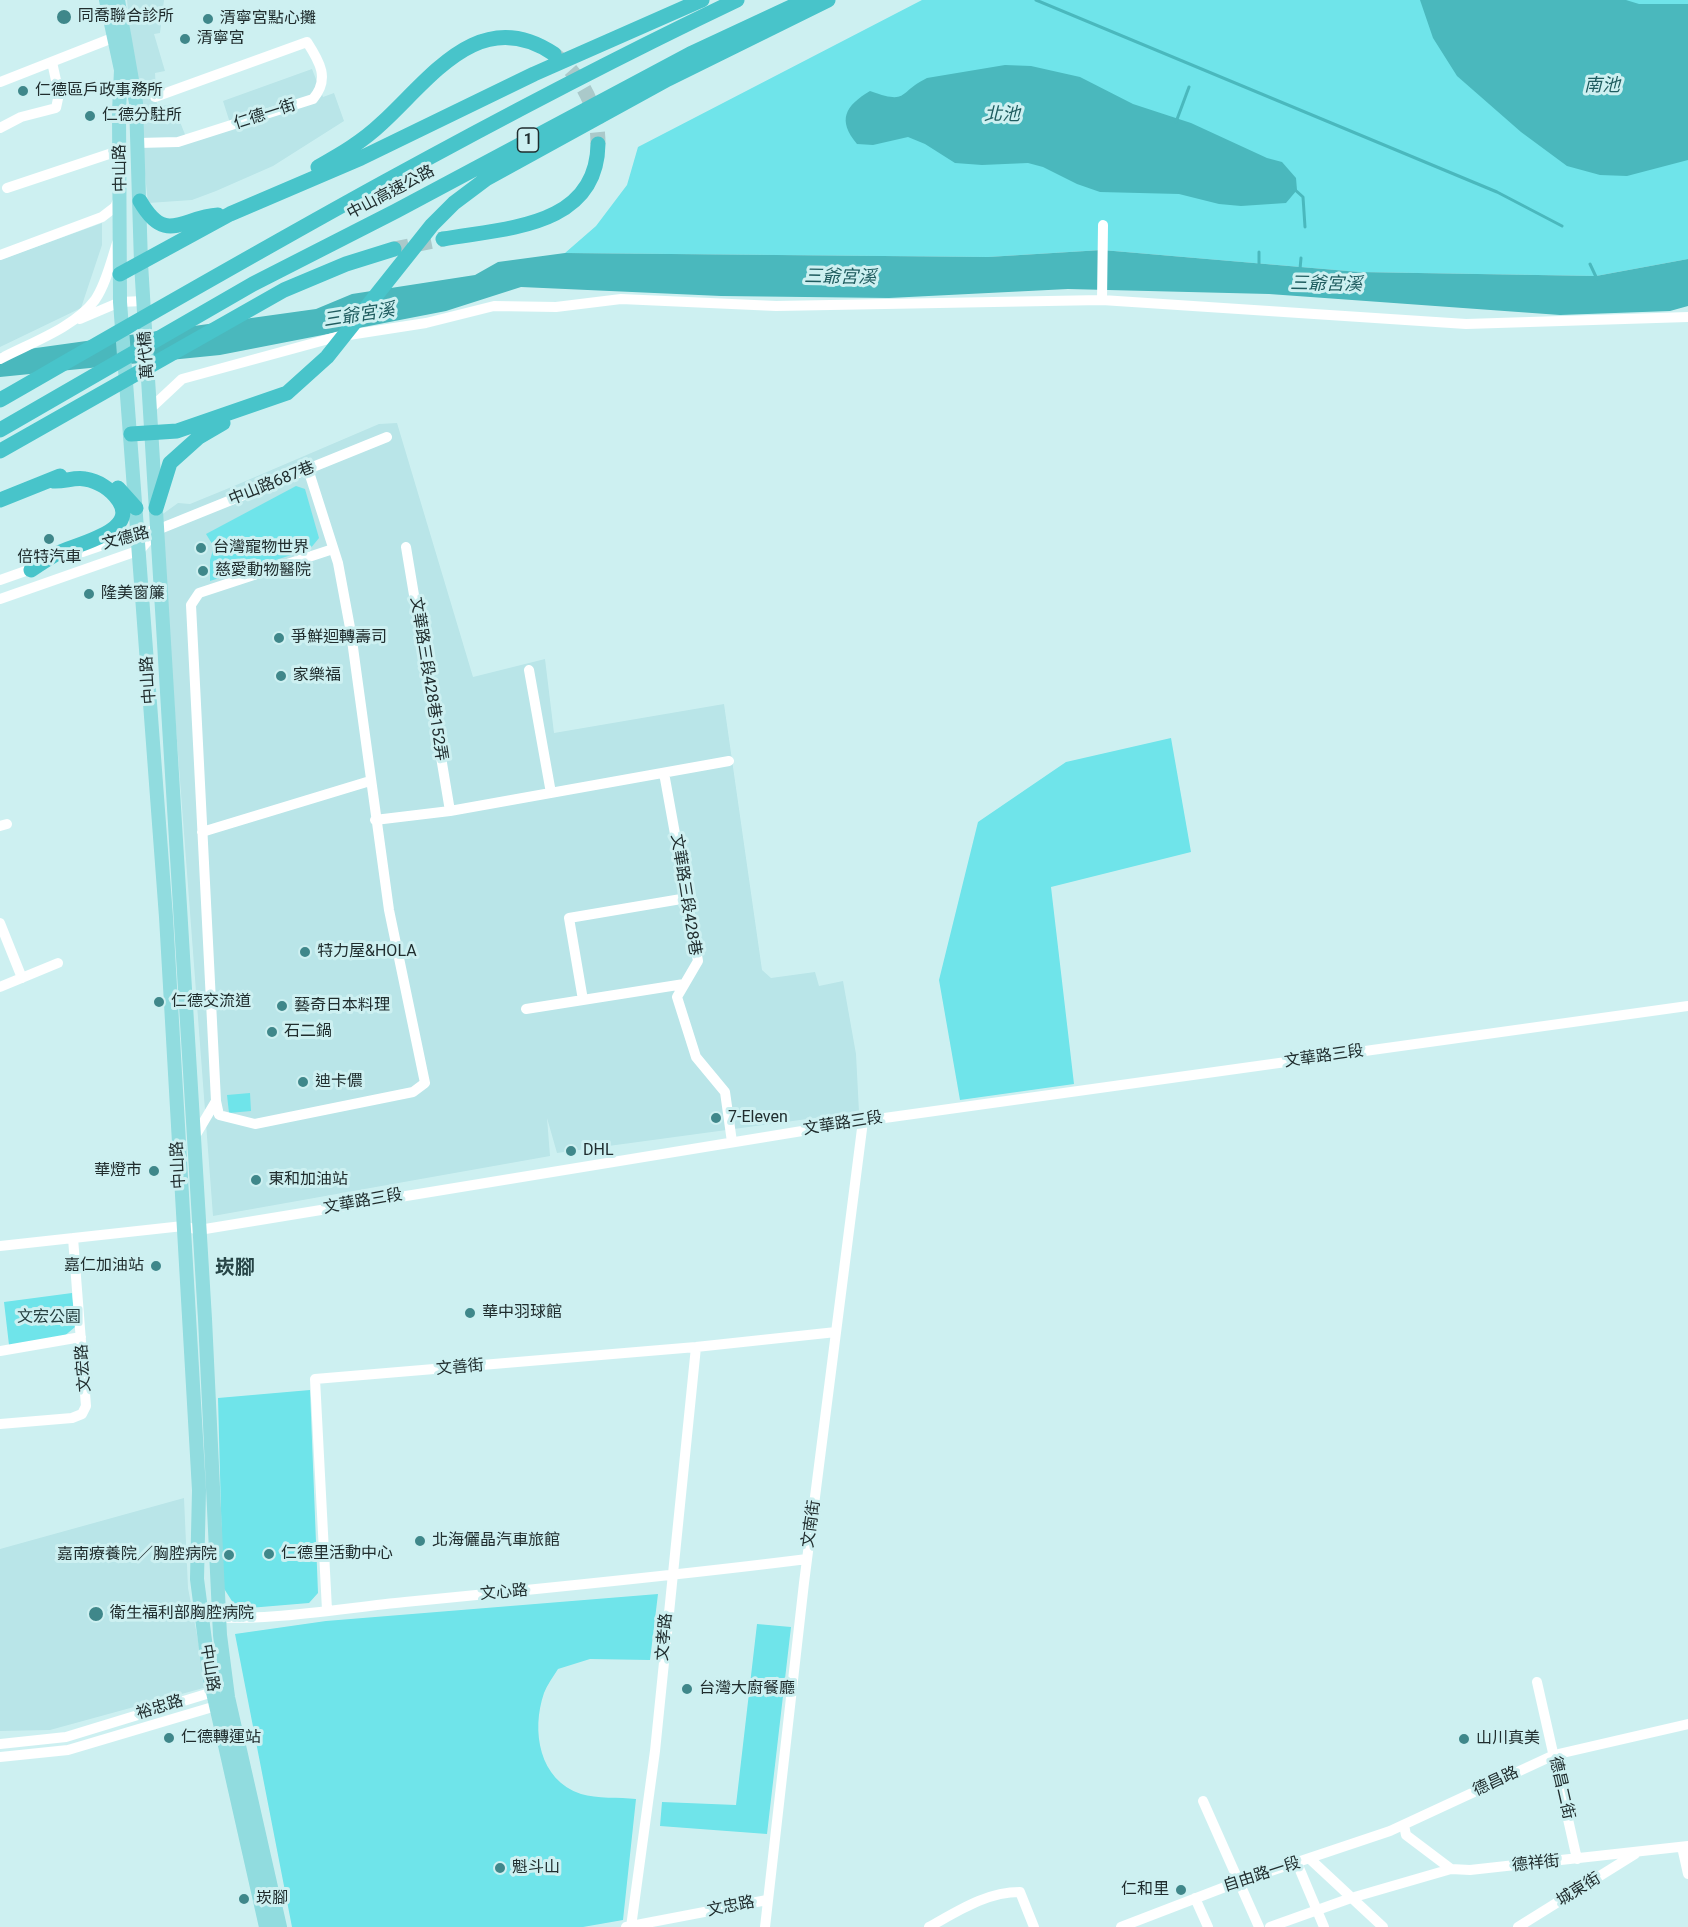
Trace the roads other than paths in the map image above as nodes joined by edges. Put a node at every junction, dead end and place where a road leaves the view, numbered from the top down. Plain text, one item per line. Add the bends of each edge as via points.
1 (106, 0) edge
2 (118, 0) edge
3 (702, 0) edge
4 (736, 0) edge
5 (806, 0) edge
6 (828, 0) edge
7 (115, 37) junction
8 (554, 54) tunnel mouth
9 (51, 62) junction
10 (0, 82) edge
11 (155, 97) dead end
12 (0, 128) edge
13 (138, 143) junction
14 (598, 144) tunnel mouth
15 (121, 150) junction
16 (7, 188) dead end
17 (122, 194) junction
18 (267, 198) junction
19 (140, 201) junction
20 (230, 214) junction
21 (1102, 225) dead end
22 (120, 231) junction
23 (443, 239) tunnel mouth
24 (394, 249) tunnel mouth
25 (0, 255) edge
26 (141, 263) junction
27 (120, 274) junction
28 (1102, 296) junction
29 (120, 302) junction
30 (143, 306) junction
31 (1688, 317) edge
32 (58, 328) junction
33 (0, 359) edge
34 (287, 393) junction
35 (128, 398) joint
36 (0, 400) edge
37 (151, 408) junction
38 (0, 430) edge
39 (152, 433) junction
40 (131, 434) junction
41 (387, 437) dead end
42 (0, 451) edge
43 (308, 469) junction
44 (53, 481) junction
45 (0, 500) edge
46 (136, 508) junction
47 (156, 508) junction
48 (157, 530) junction
49 (138, 533) junction
50 (406, 547) dead end
51 (333, 549) junction
52 (140, 550) junction
53 (31, 570) junction
54 (0, 580) edge
55 (0, 599) edge
56 (529, 670) dead end
57 (729, 761) dead end
58 (664, 773) junction
59 (370, 781) junction
60 (551, 793) junction
61 (450, 811) junction
62 (375, 820) junction
63 (202, 832) junction
64 (687, 898) junction
65 (0, 923) edge
66 (58, 963) dead end
67 (22, 978) junction
68 (684, 984) junction
69 (0, 987) edge
70 (583, 1000) junction
71 (1688, 1006) edge
72 (526, 1009) dead end
73 (216, 1101) junction
74 (863, 1121) junction
75 (193, 1140) junction
76 (732, 1142) junction
77 (183, 1226) junction
78 (199, 1230) junction
79 (73, 1238) junction
80 (0, 1246) edge
81 (836, 1332) junction
82 (81, 1336) junction
83 (696, 1347) junction
84 (0, 1351) edge
85 (0, 1424) edge
86 (807, 1559) junction
87 (671, 1577) junction
88 (327, 1610) junction
89 (201, 1616) junction
90 (219, 1618) junction
91 (1538, 1682) dead end
92 (228, 1697) junction
93 (214, 1699) junction
94 (151, 1712) junction
95 (155, 1722) junction
96 (1688, 1724) edge
97 (0, 1744) edge
98 (1554, 1755) junction
99 (0, 1757) edge
100 (1203, 1801) dead end
101 (1404, 1825) junction
102 (1685, 1847) edge
103 (1638, 1852) junction
104 (1310, 1859) junction
105 (1577, 1859) junction
106 (1297, 1863) junction
107 (1451, 1869) junction
108 (1688, 1874) edge
109 (1238, 1882) junction
110 (1195, 1898) junction
111 (1351, 1898) junction
112 (767, 1900) junction
113 (1317, 1912) junction
114 (1149, 1922) edge
115 (266, 1927) edge
116 (280, 1927) edge
117 (628, 1927) edge
118 (765, 1927) edge
119 (928, 1927) edge
120 (1034, 1927) edge
121 (1122, 1927) edge
122 (1208, 1927) edge
123 (1259, 1927) edge
124 (1270, 1927) edge
125 (1324, 1927) edge
126 (1383, 1927) edge
127 (1518, 1927) edge

1 - 7 main road, 中山路
2 - 13 main road, 中山路 via 136,103
3 - 18 highway
4 - 36 highway, 中山高速公路 / 1 via 539,100
5 - 38 highway, 中山高速公路 / 1 via 690,54 253,284
6 - 34 highway via 496,172 446,210 327,357
7 - 9 street
7 - 15 main road, 中山路 via 121,70
8 - 18 highway via 535,43 508,37 466,47 361,141
9 - 10 street
9 - 12 street via 59,94 56,108 21,117
11 - 13 street, 仁德一街 via 307,42 324,77 313,99 178,142
13 - 19 main road, 中山路
14 - 23 highway via 589,181 577,198 559,212 530,224
15 - 16 street
15 - 17 main road, 中山路
17 - 22 main road, 中山路
17 - 25 street via 115,207 102,217
18 - 20 highway
19 - 20 highway via 152,219 168,226
19 - 26 main road, 中山路
20 - 26 highway
21 - 28 street
22 - 27 main road, 中山路
22 - 32 street via 97,297 81,314
24 - 42 highway via 314,276 263,301
26 - 27 highway
26 - 30 main road, 中山路
27 - 29 main road, 中山路
28 - 31 street via 1466,324
28 - 37 street via 776,306 621,299 556,308 494,306 426,323 336,337 182,379
29 - 30 street
29 - 32 street
29 - 35 main road, 萬代橋
30 - 37 main road, 萬代橋
32 - 33 street
34 - 39 highway via 177,431
34 - 47 highway via 212,428 181,452 167,467
35 - 40 main road, 中山路
37 - 39 main road, 中山路
39 - 40 highway
39 - 47 main road, 中山路
40 - 46 main road, 中山路
41 - 43 street, 中山路687巷
43 - 48 street, 中山路687巷
43 - 51 street
44 - 45 highway
44 - 46 highway via 72,472 100,476 116,486
44 - 53 highway via 82,478 97,483 114,494 122,514 111,532 59,553
46 - 49 main road, 中山路
47 - 48 main road, 中山路
48 - 49 street, 文德路
48 - 52 street, 文德路
48 - 75 main road, 中山路
49 - 52 main road, 中山路
49 - 53 street, 文德路
50 - 61 street, 文華路三段428巷152弄
51 - 59 street via 351,633
51 - 63 street via 199,593 190,605
52 - 55 street, 文德路
52 - 77 main road, 中山路
53 - 54 street, 文德路
56 - 60 street
57 - 58 street
58 - 60 street
58 - 64 street, 文華路三段428巷
59 - 62 street
59 - 63 street
60 - 61 street
61 - 62 street
62 - 73 street via 424,1083 413,1092 255,1124 219,1115
63 - 73 street
64 - 68 street, 文華路三段428巷 via 698,961
64 - 70 street via 569,918
65 - 67 street
66 - 67 street
67 - 69 street
68 - 70 street
68 - 76 street, 文華路三段428巷 via 677,997 681,1014 696,1057 725,1092
70 - 72 street
71 - 74 street, 文華路三段
73 - 75 street
74 - 76 street, 文華路三段
74 - 81 street, 文南街
75 - 78 main road, 中山路
76 - 78 street, 文華路三段
77 - 78 street, 文華路三段
77 - 79 street, 文華路三段
77 - 89 main road, 中山路
78 - 90 main road, 中山路
79 - 80 street, 文華路三段
79 - 82 street, 文宏路
81 - 83 street, 文善街
81 - 86 street, 文南街
82 - 84 street
82 - 85 street, 文宏路 via 86,1406 82,1414 58,1421
83 - 87 street, 文孝路
83 - 88 street, 文善街 via 315,1379
86 - 87 street, 文心路
86 - 112 street, 文南街
87 - 88 street, 文心路
87 - 117 street, 文孝路 via 655,1751
88 - 90 street, 文心路
89 - 90 street, 文心路
89 - 93 main road, 中山路
90 - 92 main road, 中山路
91 - 98 street, 德昌二街
92 - 93 street
92 - 116 main road, 中山路
93 - 94 street, 裕忠路
93 - 95 street, 裕忠路
93 - 115 main road, 中山路
94 - 95 street
94 - 97 street, 裕忠路 via 66,1737
95 - 99 street, 裕忠路 via 68,1750
96 - 98 street, 德昌路
98 - 101 street, 德昌路
98 - 105 street, 德昌二街
100 - 109 street
101 - 104 street, 德昌路
101 - 107 street via 1406,1835
102 - 103 street, 德祥街
102 - 108 street
103 - 105 street, 德祥街
103 - 127 street, 城東街
104 - 106 street, 自由路一段
104 - 111 street, 自由路一段
105 - 107 street, 德祥街
106 - 109 street, 自由路一段
106 - 113 street
107 - 111 street, 德祥街
109 - 110 street, 自由路一段
109 - 123 street
110 - 114 street, 自由路一段
110 - 122 street
111 - 113 street, 德祥街
111 - 126 street, 自由路一段
112 - 117 street, 文忠路
112 - 118 street, 文南街
113 - 124 street, 德祥街
113 - 125 street
114 - 121 street, 自由路一段
119 - 120 street via 978,1900 1008,1892 1020,1892

